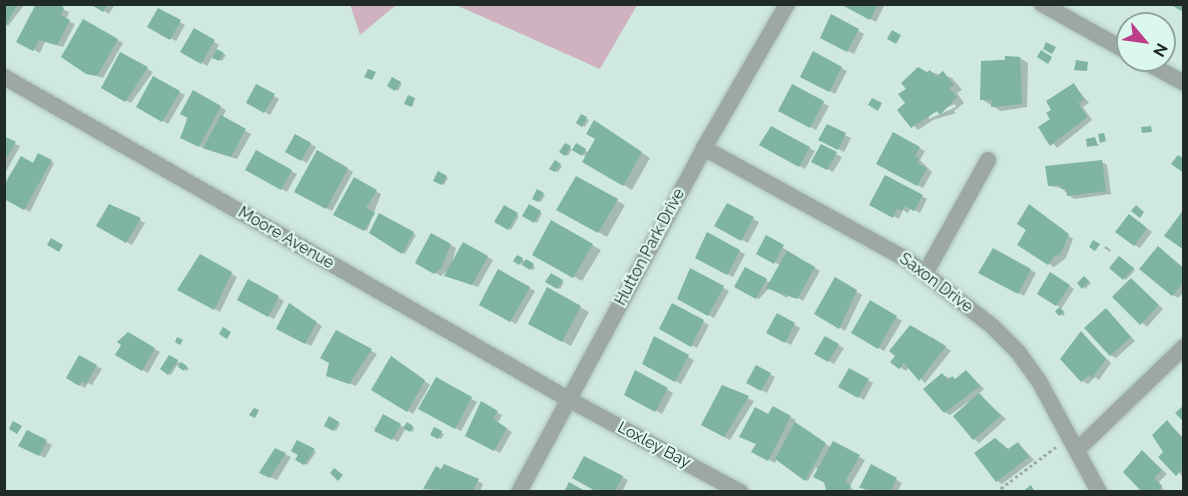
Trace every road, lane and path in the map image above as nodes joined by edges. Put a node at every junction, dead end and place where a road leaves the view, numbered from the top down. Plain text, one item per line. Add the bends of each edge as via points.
1 (787, 4) edge
2 (1042, 4) edge
3 (1116, 45) edge
4 (1164, 72) edge
5 (4, 76) edge
6 (1184, 83) edge
7 (704, 148) junction
8 (988, 160) dead end
9 (926, 272) junction
10 (1184, 347) edge
11 (568, 399) junction
12 (1074, 443) junction
13 (519, 492) edge
14 (740, 492) edge
15 (996, 492) edge
16 (1099, 492) edge

1 - 7 street, Hutton Park Drive
2 - 3 street
4 - 6 street
5 - 11 street, Moore Avenue
7 - 9 street, Saxon Drive
7 - 11 street, Hutton Park Drive
8 - 9 street
9 - 12 street, Saxon Drive via 1018,352
10 - 12 street
11 - 13 street, Hutton Park Drive
11 - 14 street, Loxley Bay
12 - 15 path
12 - 16 street, Saxon Drive

